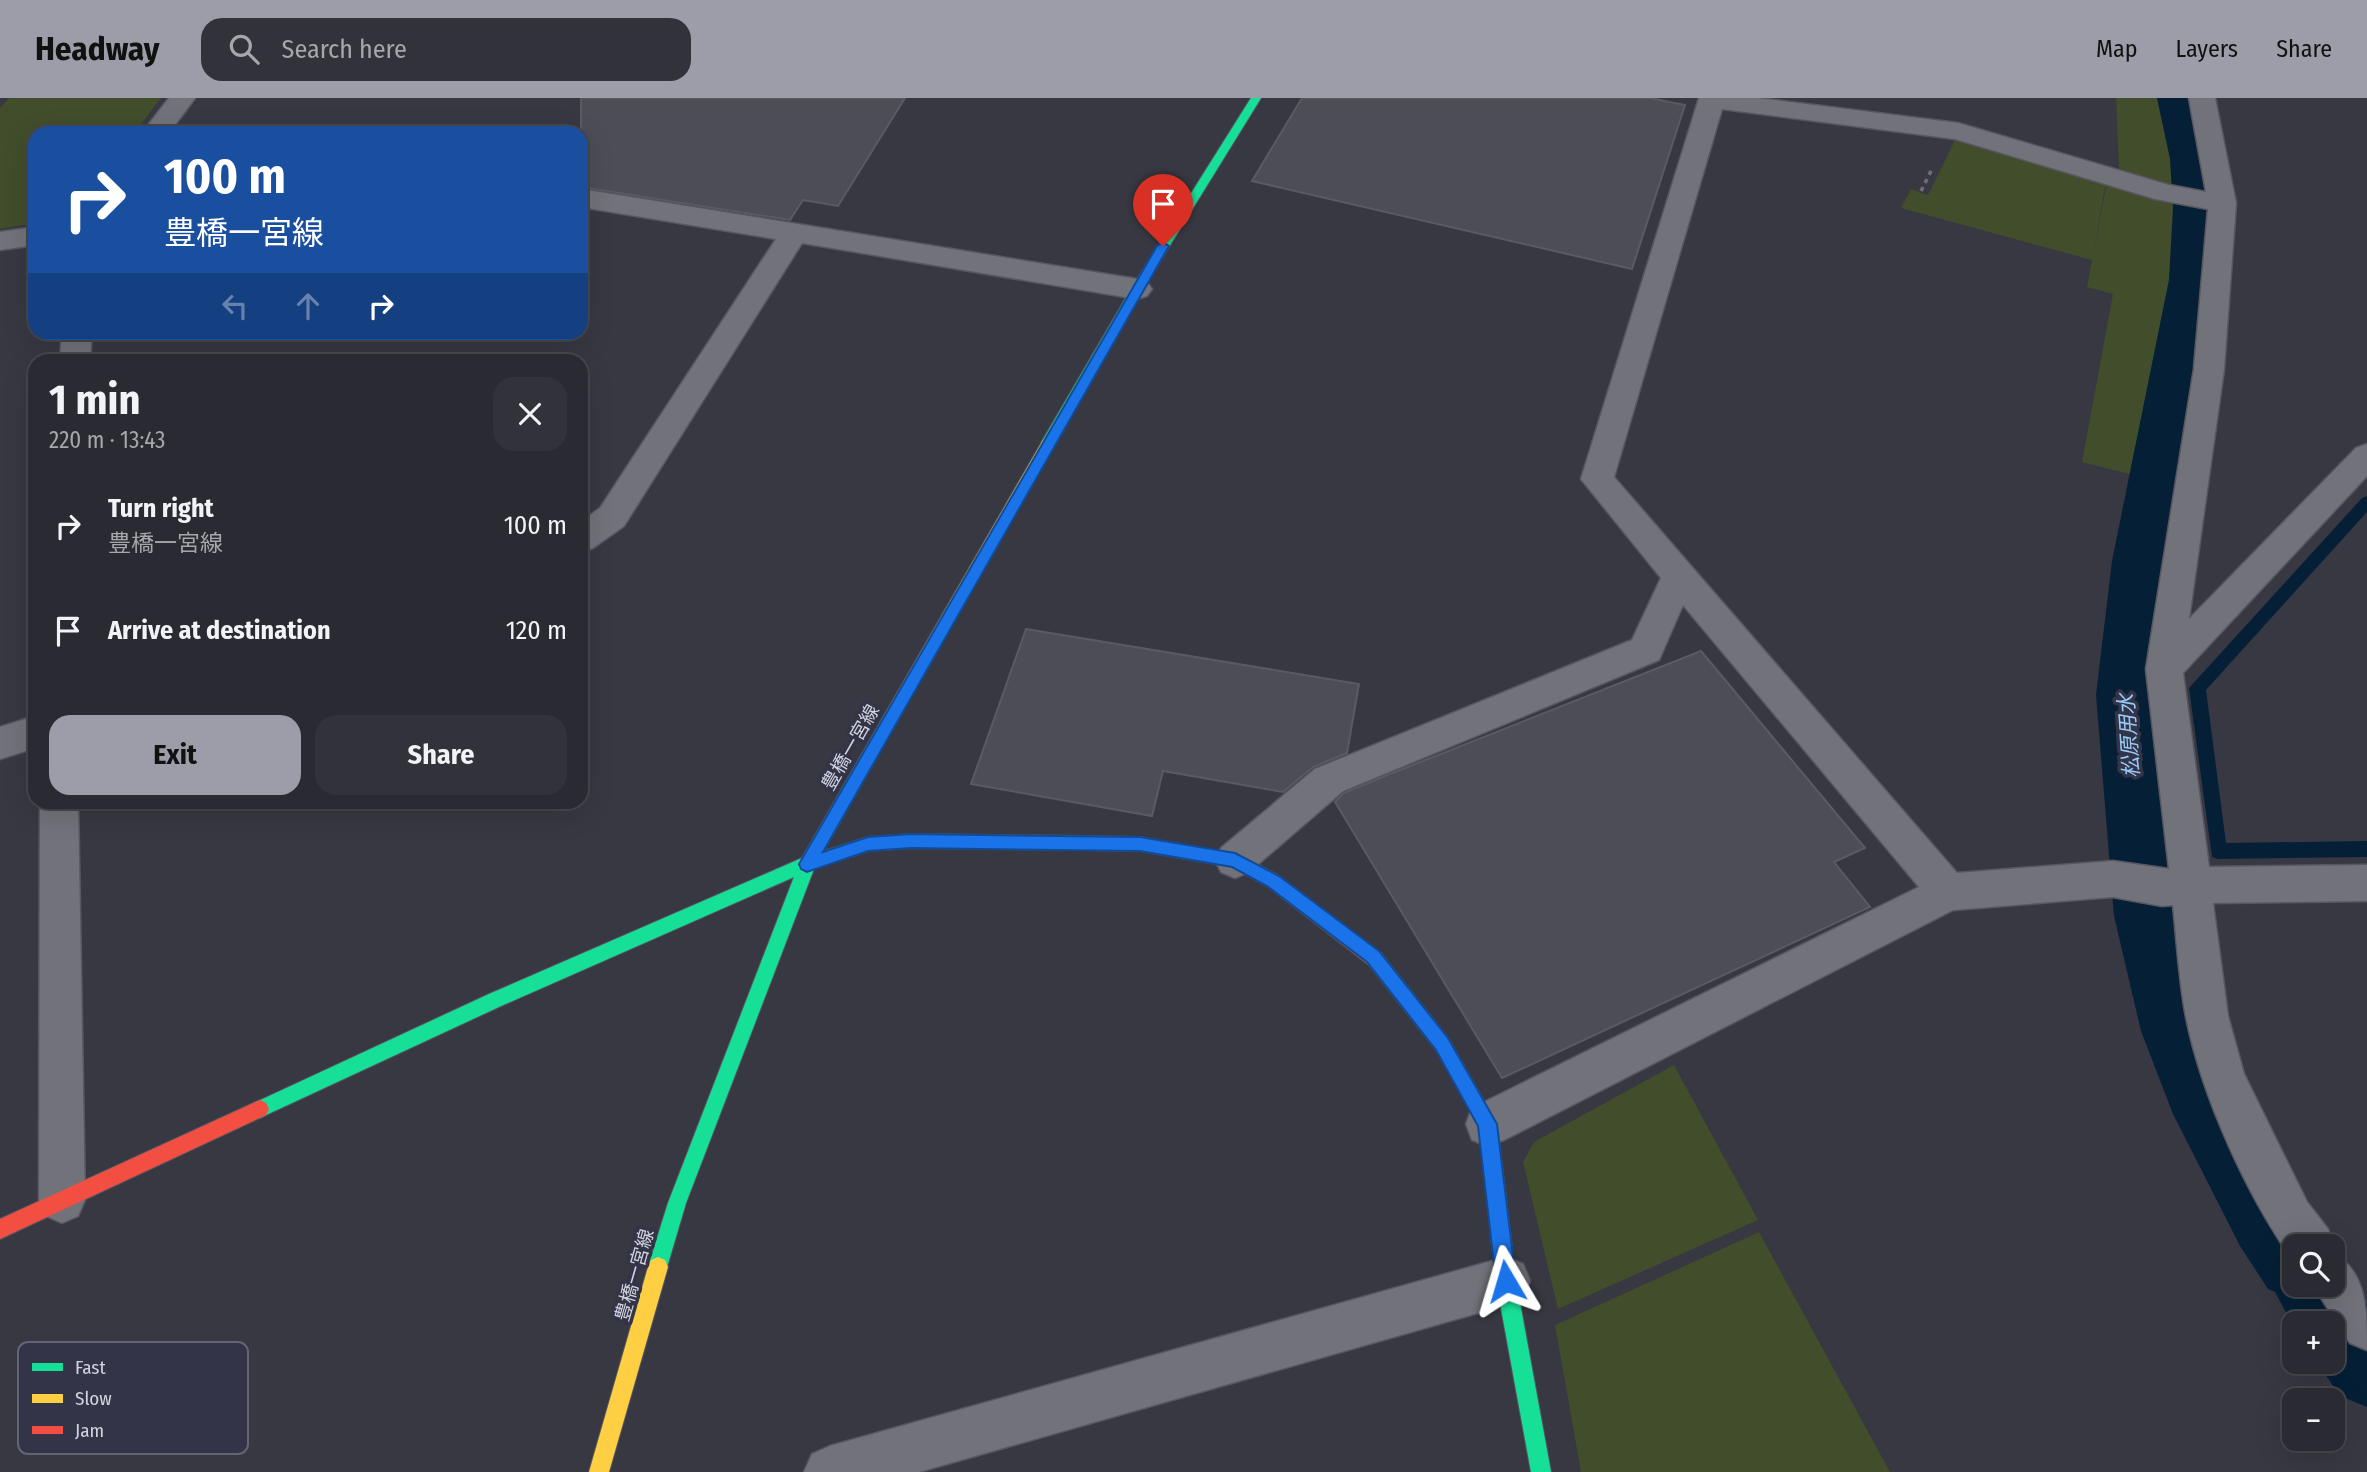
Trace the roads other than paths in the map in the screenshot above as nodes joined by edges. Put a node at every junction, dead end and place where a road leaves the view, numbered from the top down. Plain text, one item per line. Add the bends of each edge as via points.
1 (182, 98) edge
2 (1256, 98) edge
3 (2202, 98) edge
4 (1711, 99) edge
5 (160, 126) edge
6 (588, 199) edge
7 (2222, 203) junction
8 (794, 233) junction
9 (28, 237) edge
10 (0, 241) edge
11 (1137, 289) junction
12 (2367, 456) edge
13 (588, 534) edge
14 (1679, 575) junction
15 (2164, 669) junction
16 (28, 734) edge
17 (0, 743) edge
18 (58, 809) edge
19 (1235, 860) junction
20 (807, 864) junction
21 (2367, 883) edge
22 (2177, 887) junction
23 (1948, 892) junction
24 (1488, 1124) junction
25 (62, 1200) junction
26 (0, 1229) edge
27 (2302, 1234) edge
28 (1506, 1281) junction
29 (2345, 1294) edge
30 (2367, 1325) edge
31 (599, 1472) edge
32 (830, 1472) edge
33 (1541, 1472) edge

1 - 5 street
2 - 11 main road, 豊橋一宮線
3 - 7 street
4 - 7 street via 1958,131 2165,193
4 - 14 street via 1597,479
6 - 8 street
7 - 15 street via 2208,369
8 - 11 street
8 - 13 street via 612,517
9 - 10 street
11 - 20 main road, 豊橋一宮線
12 - 15 street
14 - 19 street via 1646,650 1329,779
14 - 23 street
15 - 22 street
16 - 17 street
18 - 25 street
19 - 20 main road via 1140,844 911,841 868,844
19 - 24 main road via 1273,881 1373,956 1442,1044
20 - 25 main road via 495,1000
20 - 31 main road, 豊橋一宮線 via 677,1203
21 - 22 street
22 - 23 street via 2113,878
22 - 27 street via 2223,1076 2257,1153
23 - 24 street
24 - 28 main road
25 - 26 main road
28 - 32 street
28 - 33 main road
29 - 30 street

